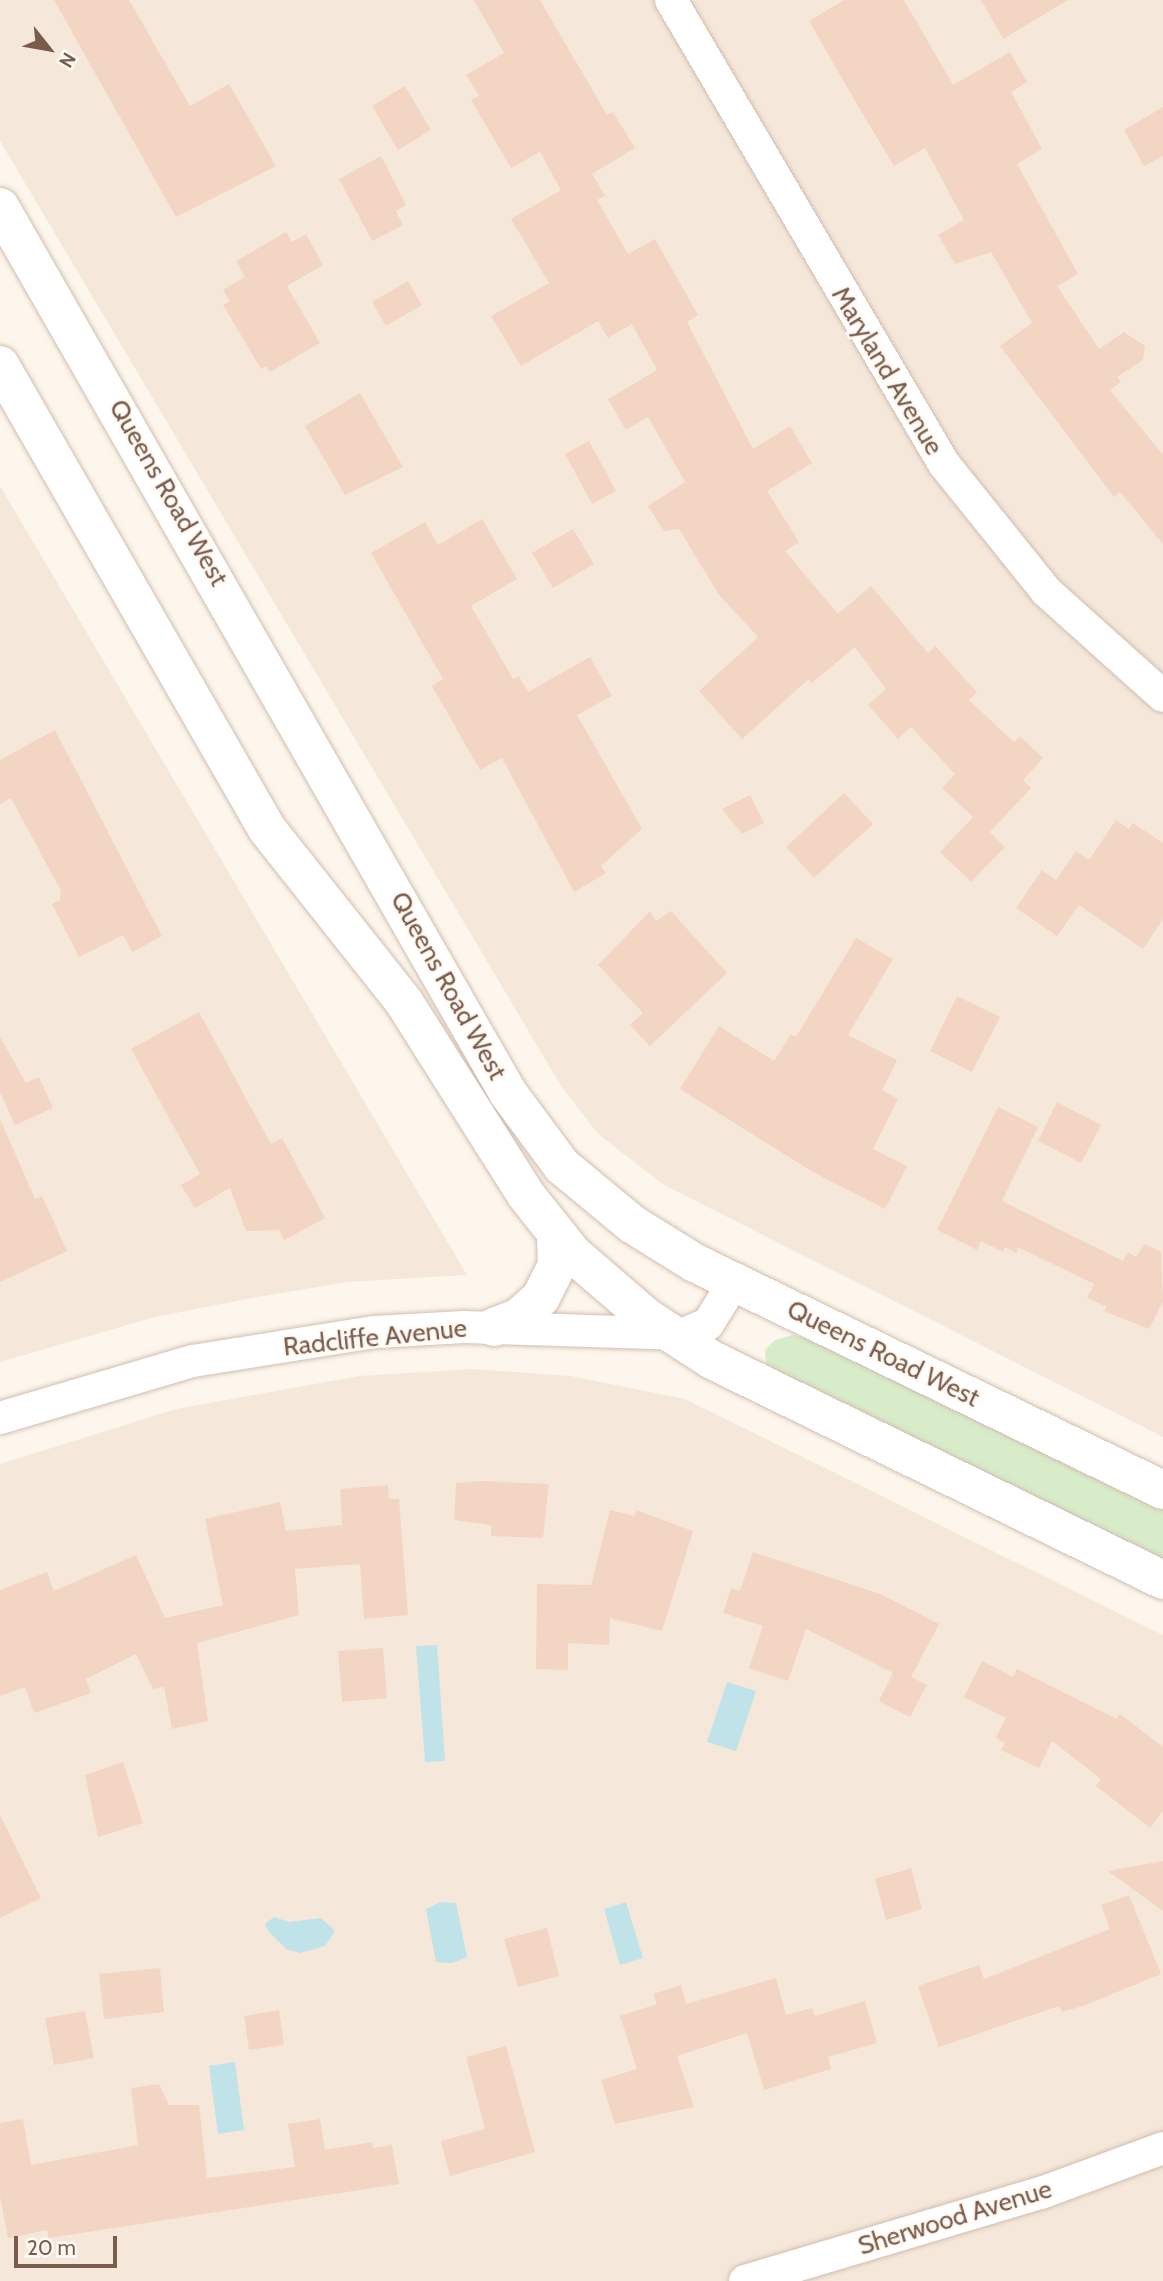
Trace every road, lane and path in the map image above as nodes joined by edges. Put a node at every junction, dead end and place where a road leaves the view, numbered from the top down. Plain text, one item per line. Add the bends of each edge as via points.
1 (671, 0) edge
2 (0, 206) edge
3 (0, 365) edge
4 (1163, 696) edge
5 (556, 1235) junction
6 (734, 1283) junction
7 (494, 1327) junction
8 (673, 1336) junction
9 (0, 1418) edge
10 (1163, 1490) edge
11 (1163, 1580) edge
12 (1163, 2148) edge
13 (745, 2281) edge

1 - 4 street, Maryland Avenue via 943,464 1051,596
2 - 6 street, Queens Road West via 524,1119 562,1166 606,1205 658,1242
3 - 5 street, Queens Road West via 267,829 404,1003
5 - 7 street via 557,1265 541,1297 518,1318
5 - 8 street, Queens Road West via 609,1287
6 - 8 street, Radcliffe Avenue via 708,1324
6 - 10 street, Queens Road West
7 - 8 street, Radcliffe Avenue
7 - 9 street, Radcliffe Avenue via 375,1332 193,1361
8 - 11 street, Queens Road West via 777,1394
12 - 13 street, Sherwood Avenue via 1041,2193

